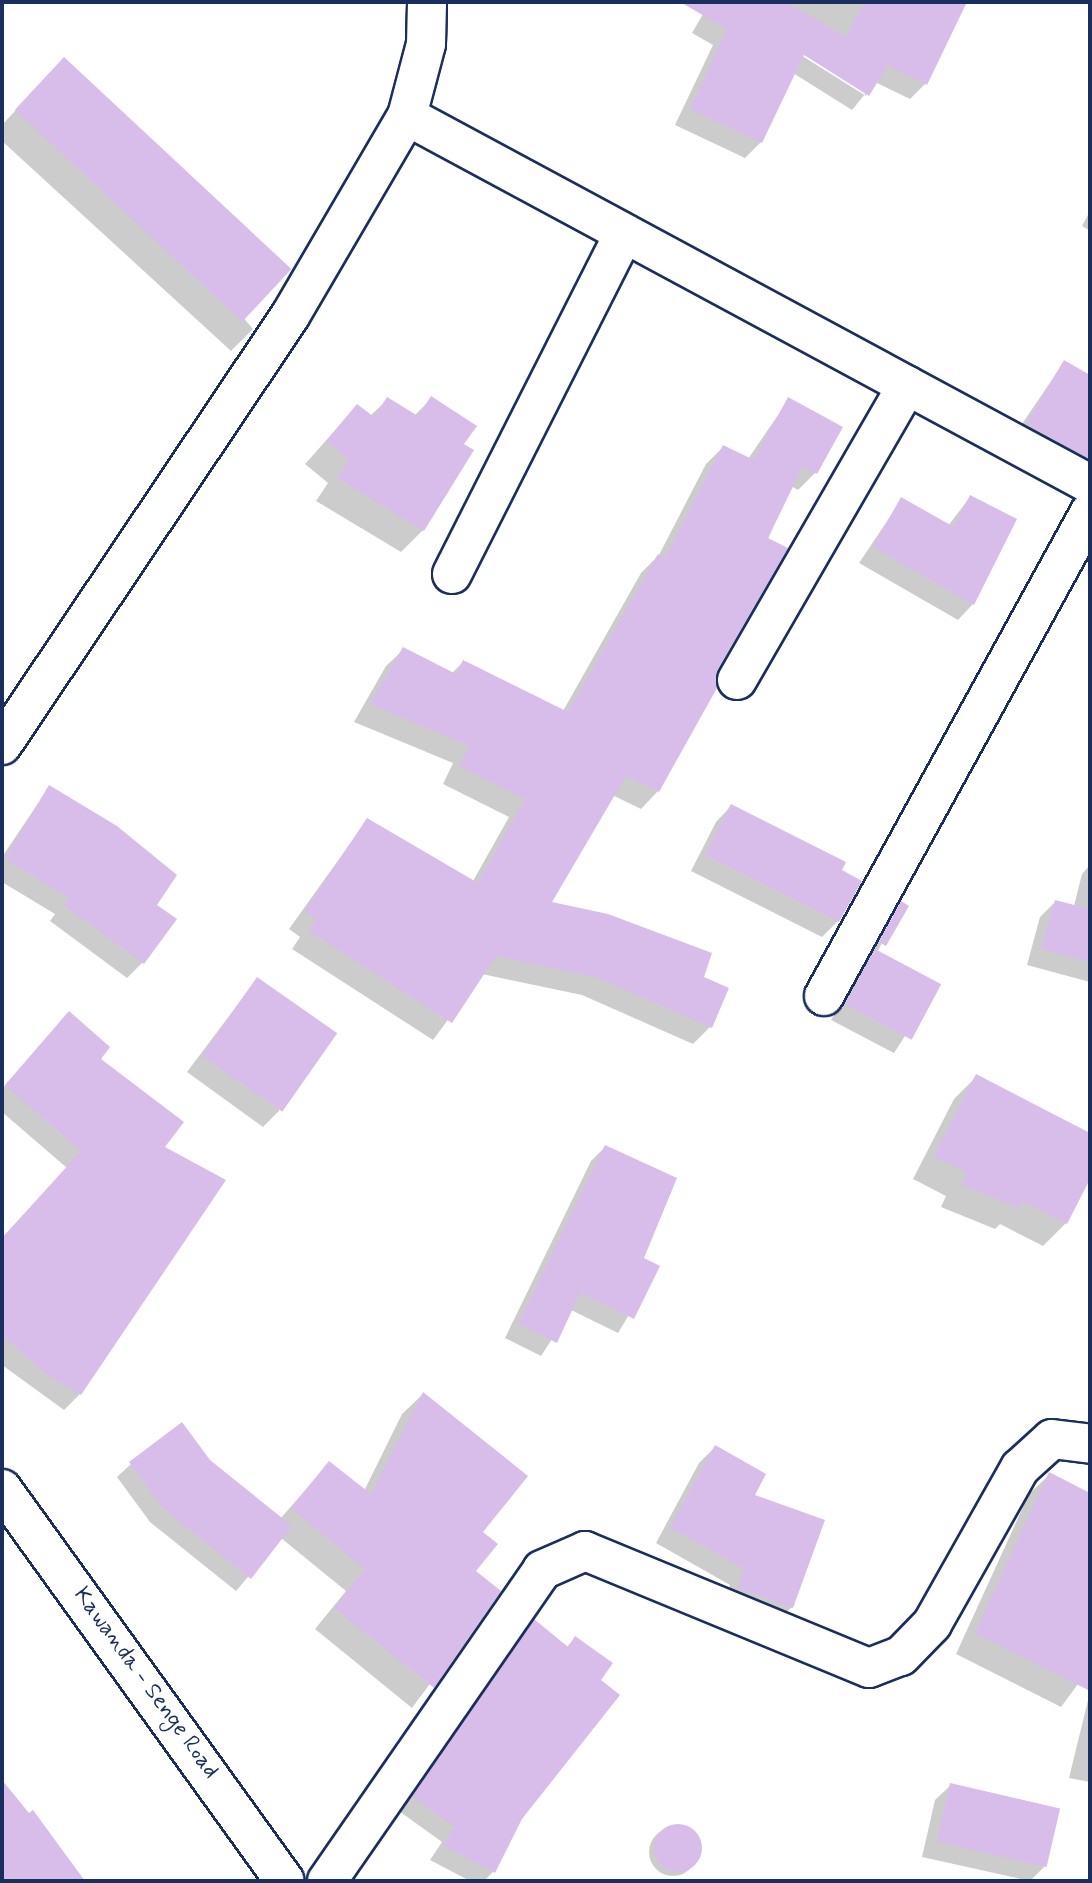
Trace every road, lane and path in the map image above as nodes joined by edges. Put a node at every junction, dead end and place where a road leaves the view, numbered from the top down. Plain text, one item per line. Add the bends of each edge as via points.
1 (427, 2) edge
2 (407, 116) junction
3 (624, 234) junction
4 (907, 386) junction
5 (1090, 484) edge
6 (1090, 512) edge
7 (453, 575) dead end
8 (737, 680) dead end
9 (2, 745) edge
10 (824, 996) dead end
11 (1090, 1444) edge
12 (2, 1489) edge
13 (285, 1881) edge
14 (327, 1881) edge

1 - 2 street via 426,44
2 - 3 street
2 - 9 street via 290,316
3 - 4 street
3 - 7 street
4 - 5 street
4 - 8 street
6 - 10 street
11 - 14 street via 1052,1440 1020,1468 932,1624 901,1656 869,1668 585,1551 542,1570
12 - 13 street, Kawanda - Senge Road

